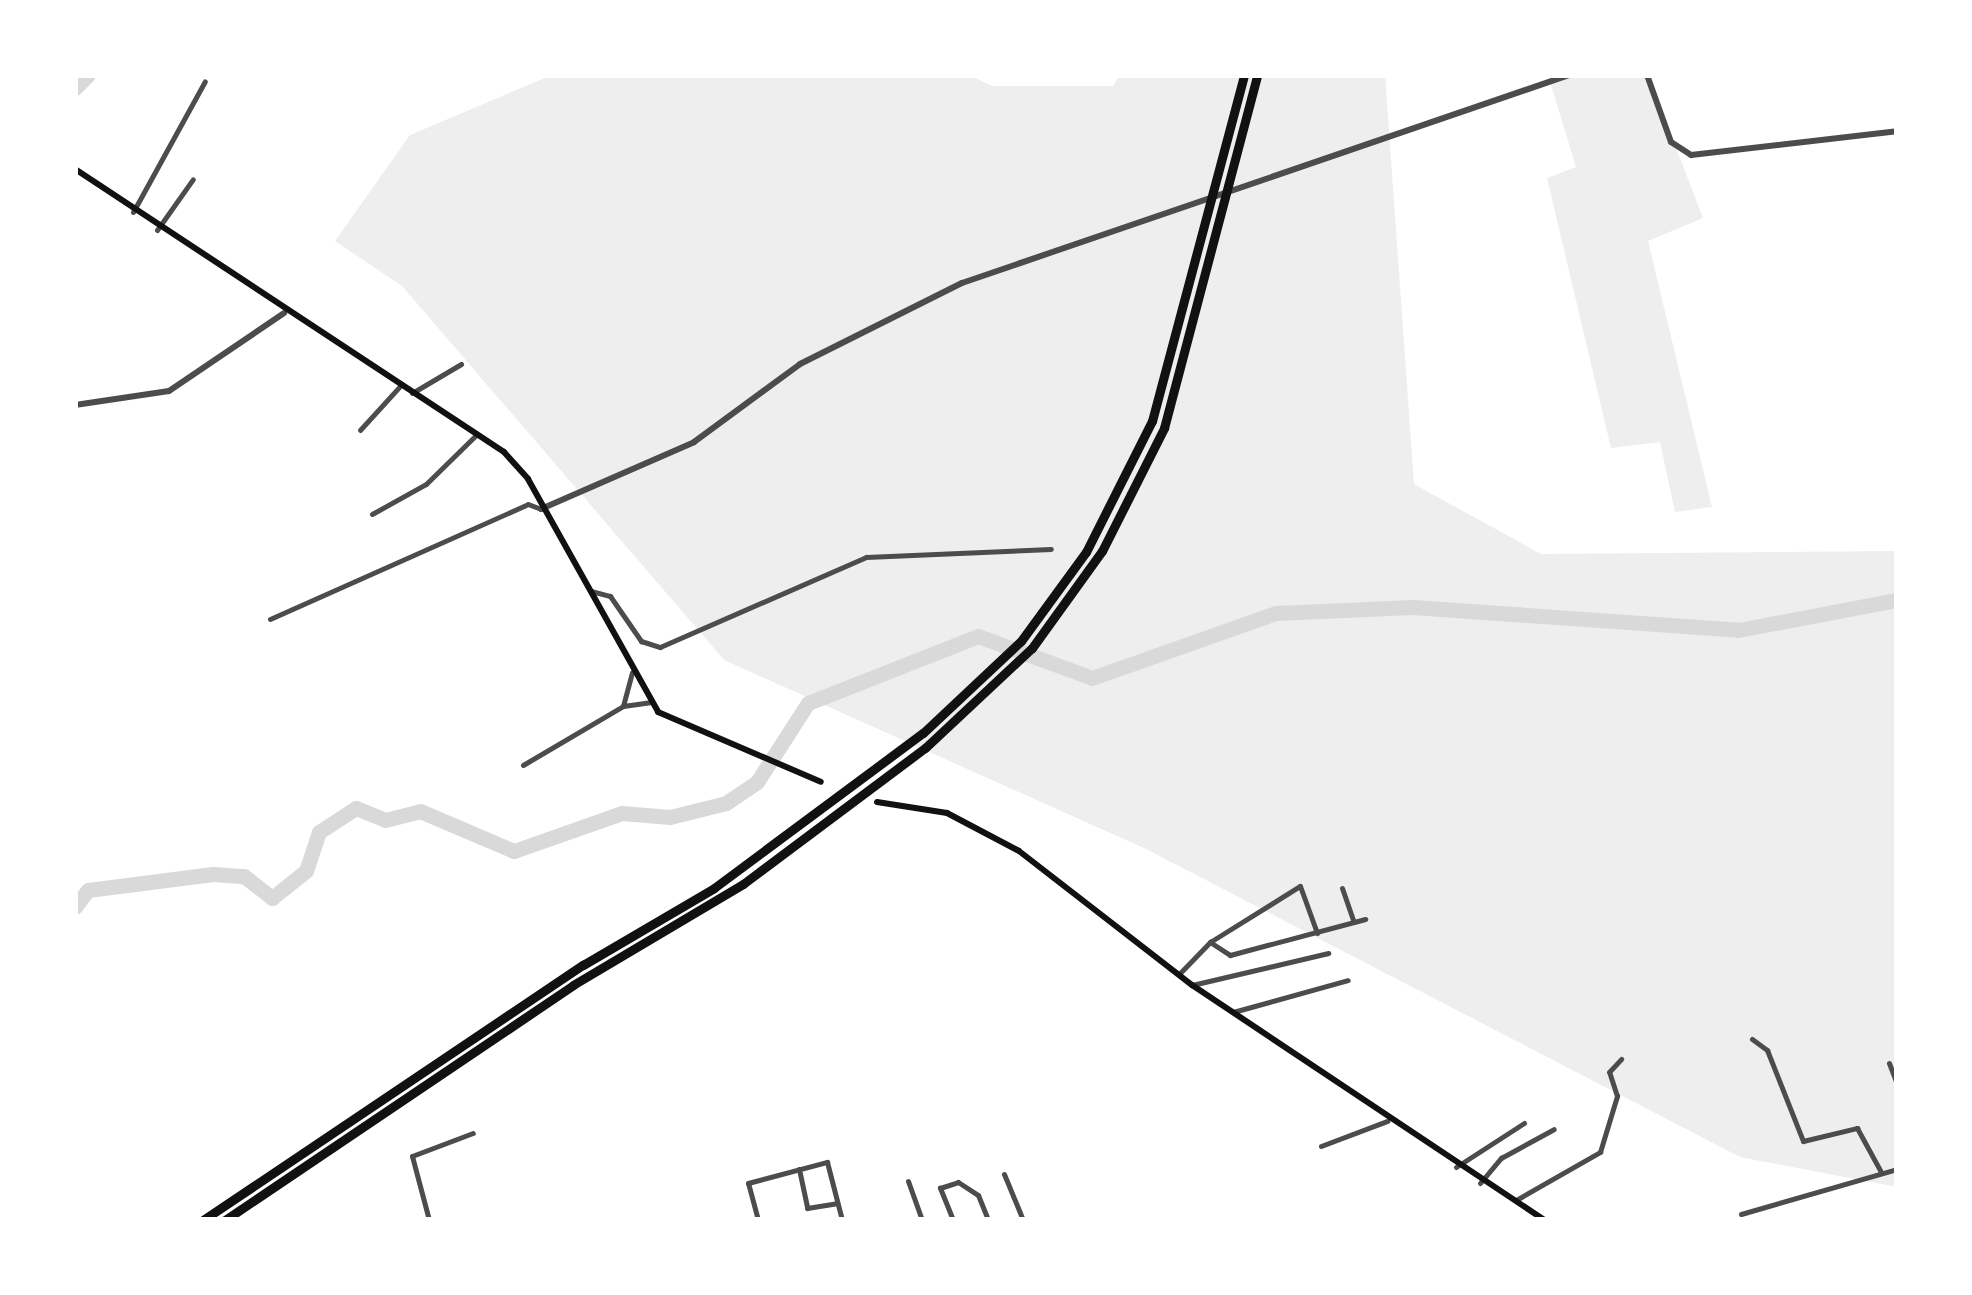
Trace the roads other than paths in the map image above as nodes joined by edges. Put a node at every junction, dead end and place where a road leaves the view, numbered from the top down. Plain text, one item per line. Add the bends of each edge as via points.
1 (1244, 75) edge
2 (1256, 75) edge
3 (1569, 75) edge
4 (1647, 75) edge
5 (205, 81) dead end
6 (1897, 132) edge
7 (75, 169) edge
8 (193, 179) dead end
9 (134, 212) junction
10 (157, 230) junction
11 (284, 313) junction
12 (461, 364) dead end
13 (400, 386) junction
14 (412, 393) junction
15 (75, 405) edge
16 (360, 430) dead end
17 (476, 434) junction
18 (541, 509) junction
19 (372, 514) dead end
20 (1051, 549) dead end
21 (588, 591) junction
22 (270, 620) dead end
23 (632, 672) junction
24 (650, 702) junction
25 (624, 706) junction
26 (523, 766) dead end
27 (821, 782) dead end
28 (877, 802) dead end
29 (1342, 888) dead end
30 (1365, 919) dead end
31 (1354, 922) junction
32 (1318, 933) junction
33 (1210, 942) junction
34 (1328, 954) dead end
35 (1178, 974) junction
36 (1348, 980) dead end
37 (1192, 985) junction
38 (1233, 1012) junction
39 (1752, 1039) dead end
40 (1621, 1059) dead end
41 (1888, 1063) dead end
42 (1897, 1084) edge
43 (1387, 1121) junction
44 (1524, 1123) dead end
45 (1554, 1129) dead end
46 (473, 1133) dead end
47 (1321, 1146) dead end
48 (1456, 1167) junction
49 (1897, 1169) edge
50 (799, 1170) junction
51 (1881, 1172) junction
52 (1004, 1174) dead end
53 (908, 1180) dead end
54 (1480, 1183) junction
55 (1514, 1202) junction
56 (837, 1203) junction
57 (1741, 1214) dead end
58 (203, 1220) edge
59 (225, 1220) edge
60 (429, 1220) edge
61 (758, 1220) edge
62 (842, 1220) edge
63 (922, 1220) edge
64 (954, 1220) edge
65 (988, 1220) edge
66 (1022, 1220) edge
67 (1545, 1220) edge

1 - 58 highway via 1152,421 1054,600 972,690 714,888 567,975
2 - 59 highway via 1164,428 1067,606 986,694 743,884 573,985
3 - 18 street via 962,283 800,364 694,442
4 - 6 street via 1671,142 1692,155
5 - 9 street
7 - 9 main road
8 - 10 street
9 - 10 main road
10 - 11 main road
11 - 13 main road
11 - 15 street via 169,391
12 - 14 street
13 - 14 main road
13 - 16 street
14 - 17 main road
17 - 18 main road via 528,479
17 - 19 street via 426,484
18 - 21 main road
18 - 22 street via 507,513
20 - 21 street via 866,556 660,647 640,641 610,596
21 - 23 main road
23 - 24 main road
23 - 25 street
24 - 25 street
24 - 27 main road via 679,728
25 - 26 street
28 - 35 main road via 947,813 1019,851
29 - 31 street
30 - 31 street
31 - 32 street
32 - 33 street via 1230,955
32 - 33 street via 1300,886
33 - 35 street
34 - 37 street
35 - 37 main road
36 - 38 street
37 - 38 main road
38 - 43 main road
39 - 51 street via 1767,1050 1803,1140 1857,1128
40 - 55 street via 1609,1072 1617,1096 1600,1152
41 - 42 street
43 - 47 street
43 - 48 main road
44 - 48 street
45 - 54 street via 1502,1158
46 - 60 street via 412,1156
48 - 54 main road
49 - 51 street
50 - 56 street via 807,1208
50 - 56 street via 827,1162
50 - 61 street via 748,1183
51 - 57 street
52 - 66 street
53 - 63 street
54 - 55 main road
55 - 67 main road
56 - 62 street
64 - 65 street via 940,1188 958,1182 978,1195

